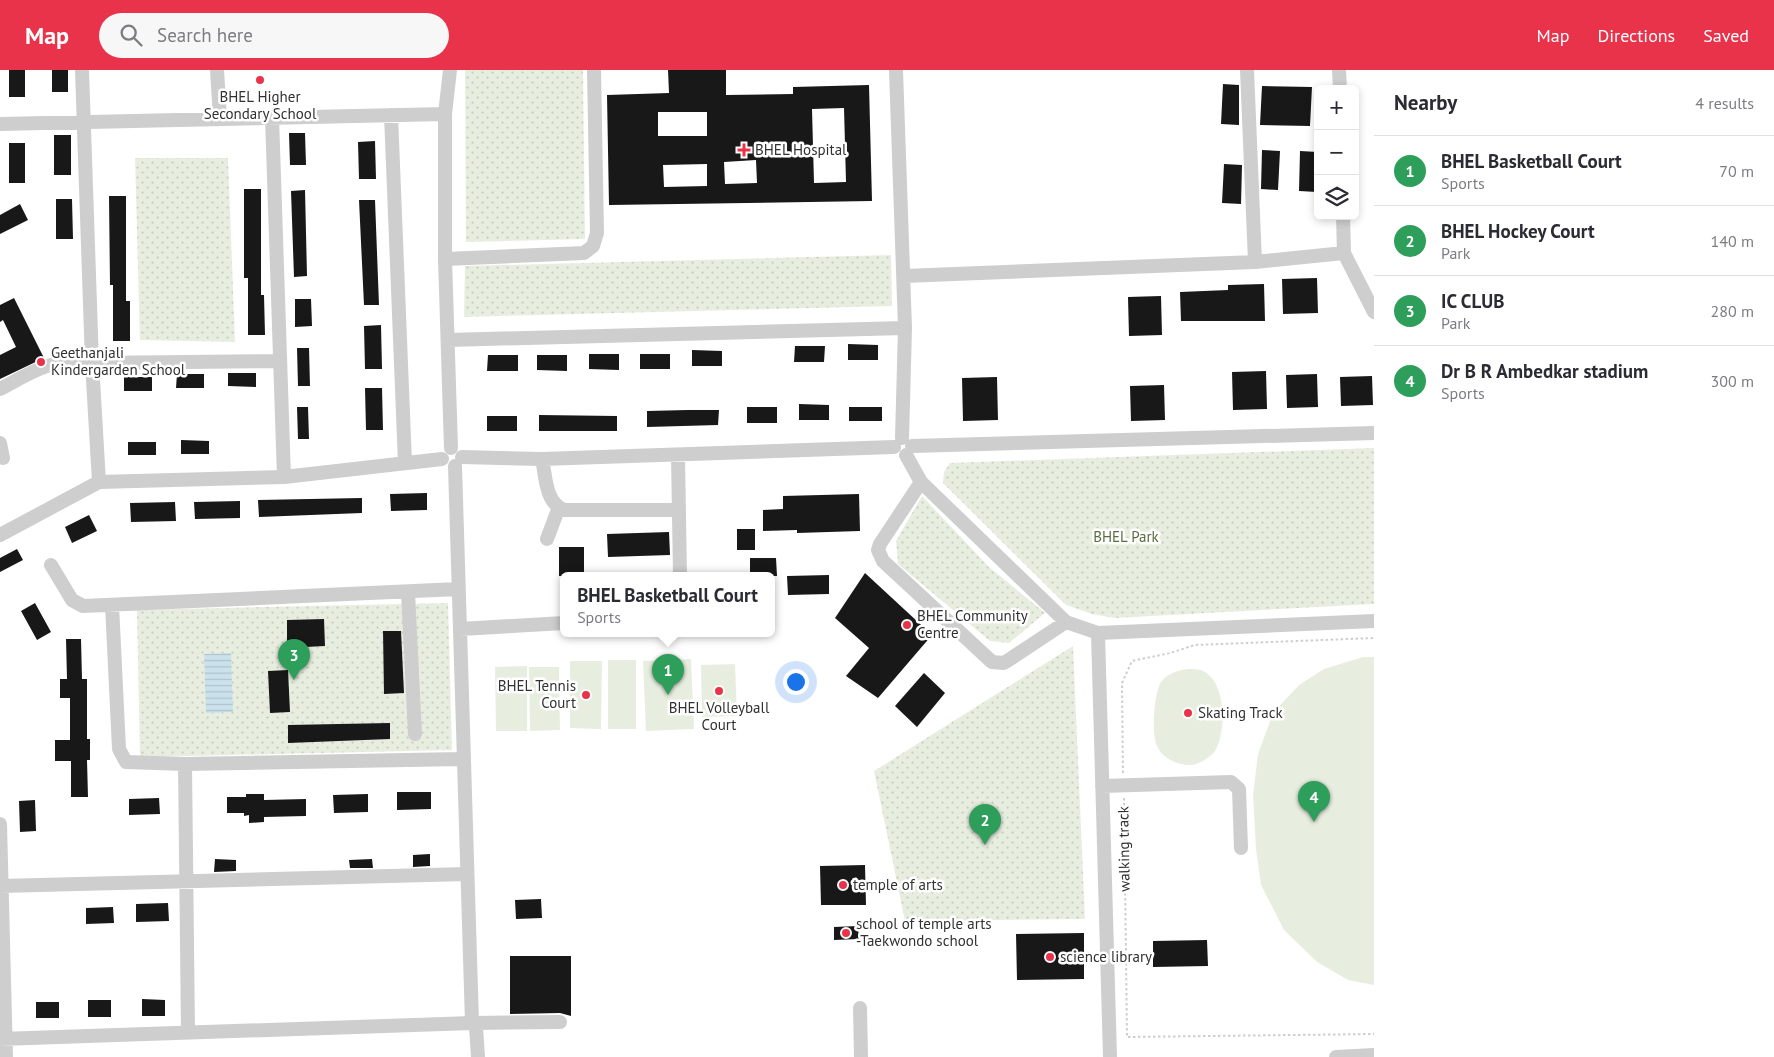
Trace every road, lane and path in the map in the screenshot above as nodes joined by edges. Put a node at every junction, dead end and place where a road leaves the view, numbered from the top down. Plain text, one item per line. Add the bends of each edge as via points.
1 (82, 70) edge
2 (217, 70) edge
3 (450, 70) edge
4 (594, 70) edge
5 (896, 70) edge
6 (1247, 70) edge
7 (1339, 70) edge
8 (1340, 85) edge
9 (445, 114) junction
10 (391, 115) junction
11 (272, 117) junction
12 (220, 118) junction
13 (84, 122) junction
14 (0, 124) edge
15 (1343, 220) edge
16 (1344, 253) junction
17 (445, 259) junction
18 (1255, 262) junction
19 (904, 276) junction
20 (1374, 312) edge
21 (905, 328) junction
22 (448, 340) junction
23 (280, 361) junction
24 (92, 363) junction
25 (0, 389) edge
26 (1374, 433) edge
27 (0, 443) edge
28 (904, 446) junction
29 (678, 455) junction
30 (452, 457) junction
31 (3, 458) dead end
32 (542, 459) junction
33 (405, 463) junction
34 (284, 477) junction
35 (99, 482) junction
36 (921, 482) junction
37 (559, 508) junction
38 (679, 510) junction
39 (0, 535) edge
40 (547, 539) dead end
41 (51, 565) dead end
42 (680, 572) edge
43 (458, 589) junction
44 (408, 592) junction
45 (112, 605) junction
46 (1374, 621) edge
47 (1066, 622) junction
48 (560, 624) edge
49 (460, 629) junction
50 (1098, 632) junction
51 (1374, 638) edge
52 (415, 734) dead end
53 (463, 759) junction
54 (185, 764) junction
55 (1102, 786) junction
56 (1124, 786) junction
57 (0, 824) edge
58 (1241, 848) dead end
59 (467, 874) junction
60 (186, 882) junction
61 (0, 886) edge
62 (860, 1008) dead end
63 (560, 1022) dead end
64 (472, 1023) junction
65 (188, 1032) junction
66 (1374, 1034) edge
67 (3, 1039) edge
68 (1374, 1056) edge
69 (6, 1057) edge
70 (468, 1057) edge
71 (478, 1057) edge
72 (861, 1057) edge
73 (1110, 1057) edge
74 (1336, 1057) edge

1 - 13 street
2 - 12 street
3 - 9 street
4 - 17 street via 597,233 593,246 584,253
5 - 19 street
6 - 18 street
7 - 8 street
9 - 10 street
9 - 17 street
10 - 11 street
10 - 33 street
11 - 12 street
11 - 23 street
12 - 13 street
13 - 14 street
13 - 24 street
15 - 16 street
16 - 18 street
16 - 20 street
17 - 22 street
18 - 19 street
19 - 21 street
21 - 22 street
21 - 28 street
22 - 30 street
23 - 24 street
23 - 34 street
24 - 25 street via 71,360 54,363
24 - 35 street
26 - 28 street
27 - 31 street
28 - 29 street
28 - 36 street
29 - 32 street
29 - 38 street
30 - 32 street
30 - 33 street
30 - 43 street
32 - 37 street via 549,495
33 - 34 street
34 - 35 street
35 - 39 street
36 - 47 street
36 - 47 street via 880,544 878,550 883,561 992,662 1004,663
37 - 38 street
37 - 40 street
38 - 42 street
41 - 45 street via 72,600 83,606
43 - 44 street
43 - 49 street
44 - 45 street
44 - 52 street
45 - 54 street via 118,749 126,762
46 - 50 street
47 - 50 street
48 - 49 street
49 - 53 street
50 - 55 street
51 - 56 path, walking track via 1195,644 1132,662 1122,683
53 - 54 street
53 - 59 street
54 - 60 street
55 - 56 street
55 - 73 street
56 - 58 street via 1236,784 1239,788
56 - 66 path, walking track via 1127,1036
57 - 61 street
59 - 60 street
59 - 64 street
60 - 61 street
60 - 65 street
61 - 67 street
62 - 72 street
63 - 64 street
64 - 65 street
64 - 70 street via 468,1027
64 - 71 street via 476,1027
65 - 67 street
67 - 69 street
68 - 74 street

